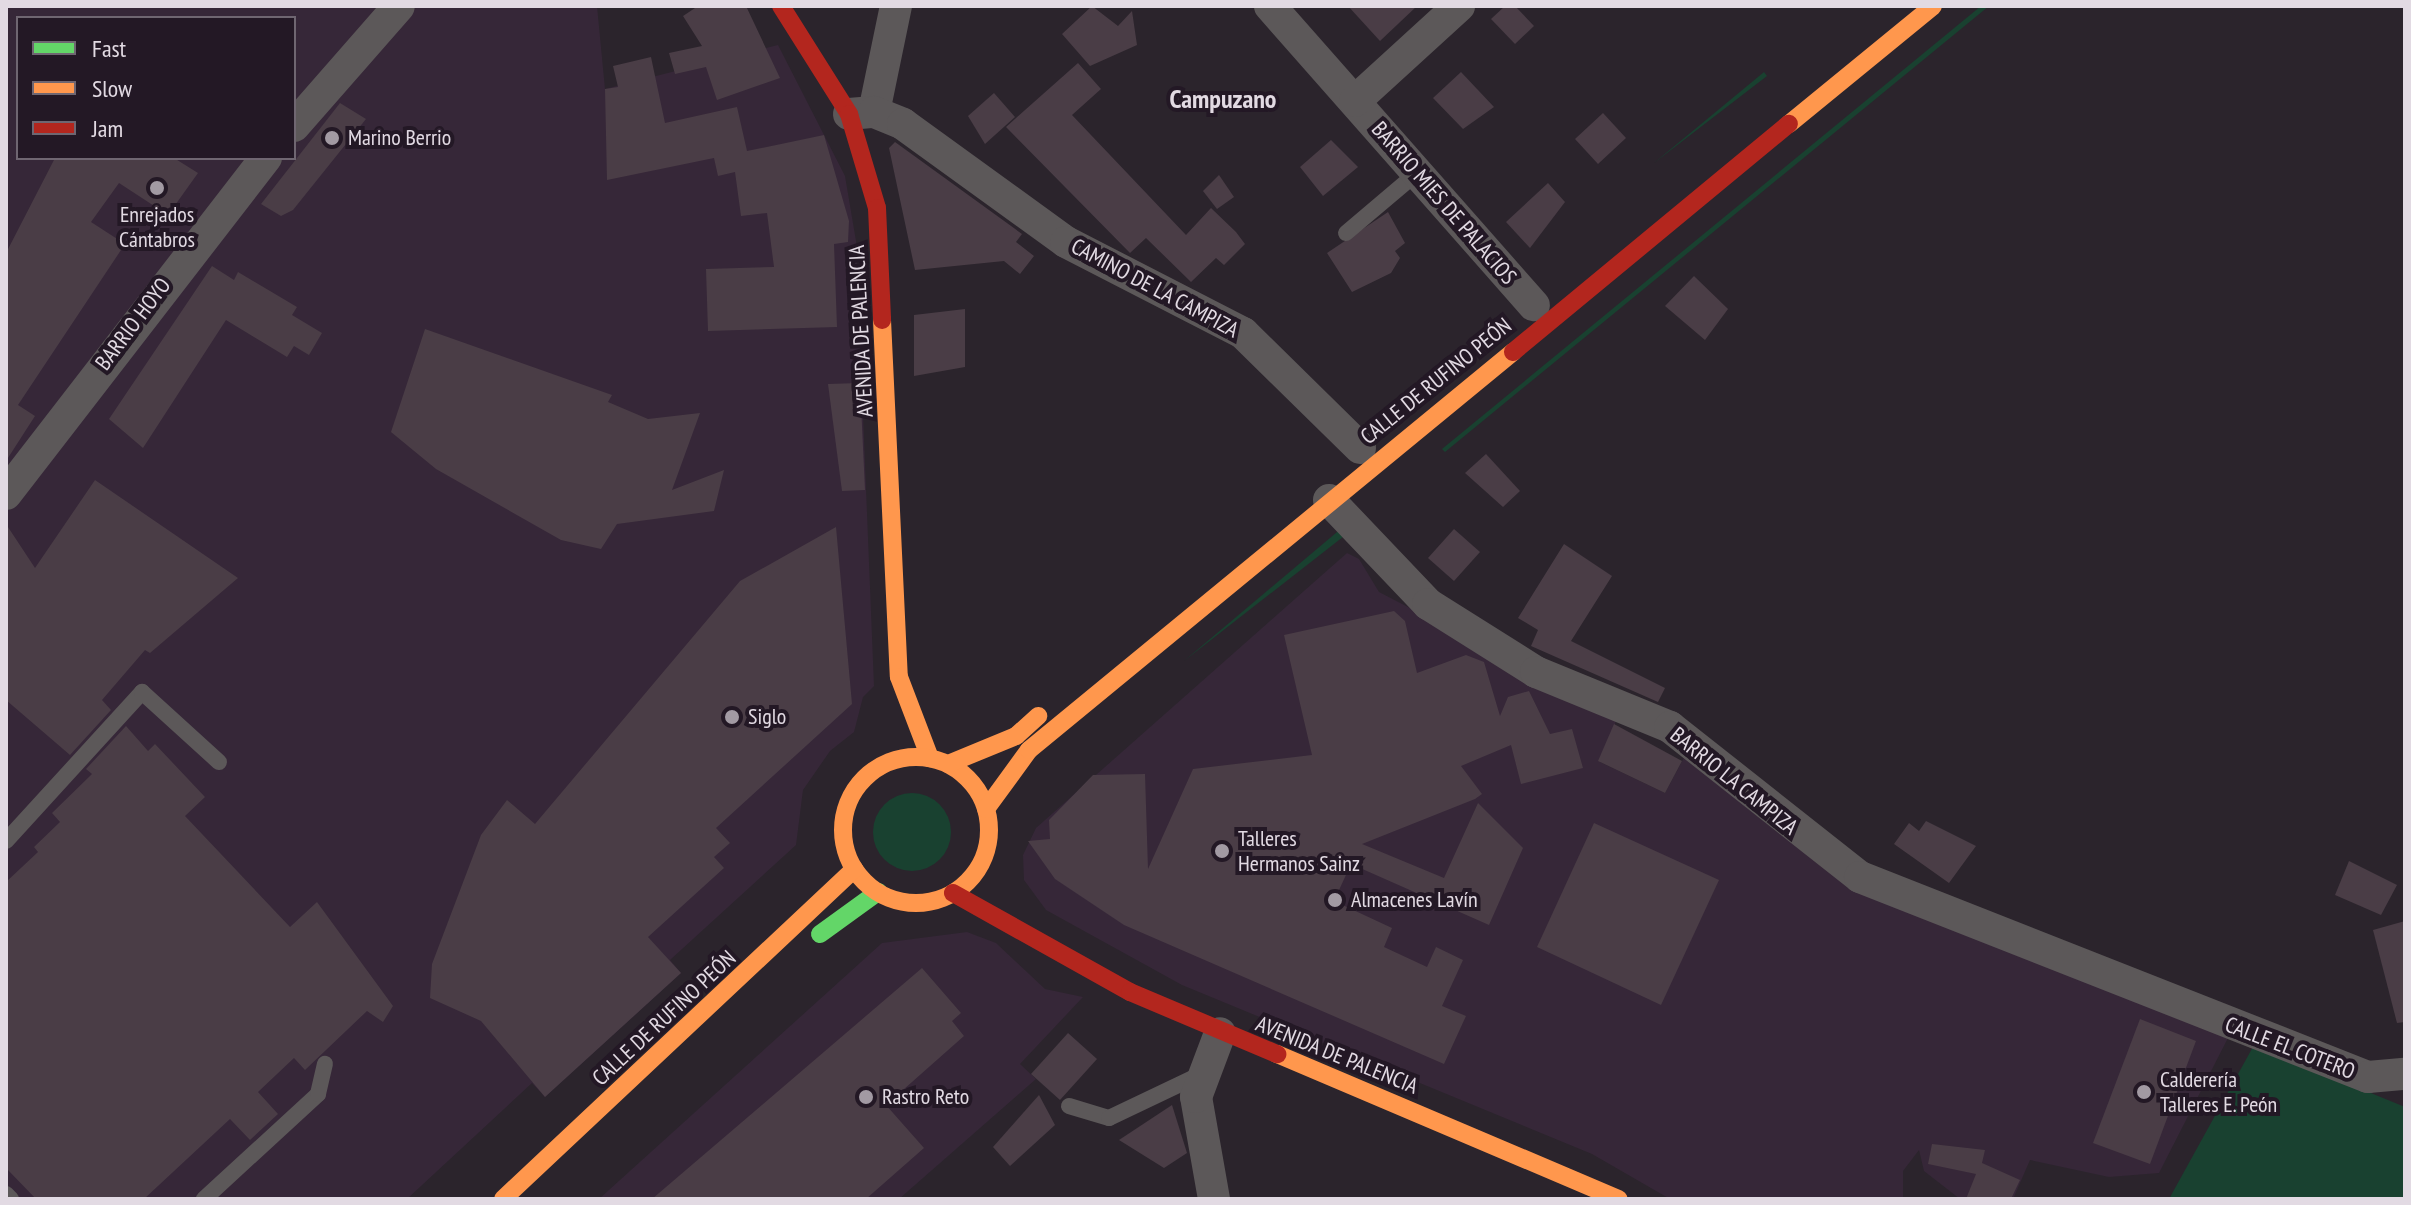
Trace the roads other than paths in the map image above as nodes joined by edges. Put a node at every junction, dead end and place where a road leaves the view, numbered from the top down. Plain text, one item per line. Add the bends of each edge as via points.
1 (399, 6) edge
2 (781, 6) edge
3 (896, 6) edge
4 (1270, 6) edge
5 (1459, 6) edge
6 (1933, 6) edge
7 (1355, 101) junction
8 (861, 113) junction
9 (296, 124) edge
10 (264, 160) edge
11 (1417, 173) junction
12 (1346, 233) dead end
13 (1534, 305) dead end
14 (1363, 445) dead end
15 (1321, 489) junction
16 (6, 494) edge
17 (1201, 580) dead end
18 (899, 677) junction
19 (892, 715) dead end
20 (887, 740) dead end
21 (939, 761) junction
22 (219, 762) dead end
23 (882, 765) junction
24 (986, 809) junction
25 (6, 841) edge
26 (982, 862) junction
27 (854, 869) junction
28 (995, 880) dead end
29 (878, 892) junction
30 (953, 893) junction
31 (1010, 899) dead end
32 (1043, 940) junction
33 (801, 952) dead end
34 (2177, 1005) joint
35 (1220, 1033) junction
36 (325, 1064) dead end
37 (2405, 1074) edge
38 (1199, 1075) junction
39 (1069, 1106) dead end
40 (6, 1194) edge
41 (11, 1199) edge
42 (204, 1199) edge
43 (503, 1199) edge
44 (1214, 1199) edge
45 (1619, 1199) edge

1 - 9 street
2 - 8 main road, AVENIDA DE PALENCIA
3 - 8 street
4 - 7 street, BARRIO MIES DE PALACIOS
5 - 7 street, BARRIO MIES DE PALACIOS
6 - 15 main road, CALLE DE RUFINO PEÓN
7 - 11 street, BARRIO MIES DE PALACIOS
8 - 14 street, CAMINO DE LA CAMPIZA via 903,124 1124,277 1243,333
8 - 18 main road, AVENIDA DE PALENCIA via 883,267
10 - 16 street, BARRIO HOYO
11 - 12 lane
11 - 13 street, BARRIO MIES DE PALACIOS
15 - 24 main road, CALLE DE RUFINO PEÓN via 1029,750
15 - 34 street, BARRIO LA CAMPIZA via 1428,604 1536,672 1670,727 1860,877
17 - 21 main road via 1016,736
18 - 19 main road, AVENIDA DE PALENCIA
18 - 21 main road, AVENIDA DE PALENCIA
20 - 23 main road
21 - 23 main road
21 - 24 main road
22 - 25 lane via 142,692
23 - 27 main road via 863,780 843,823
24 - 26 main road
26 - 28 main road
26 - 30 main road
27 - 29 main road
27 - 43 main road, CALLE DE RUFINO PEÓN
29 - 30 main road via 915,903
29 - 33 main road
30 - 32 main road, AVENIDA DE PALENCIA
31 - 32 main road, AVENIDA DE PALENCIA
32 - 35 main road, AVENIDA DE PALENCIA via 1130,992
34 - 37 street, CALLE EL COTERO via 2368,1077
35 - 38 street
35 - 45 main road, AVENIDA DE PALENCIA
36 - 42 lane via 318,1094
38 - 39 lane via 1109,1118
38 - 44 street
40 - 41 lane

